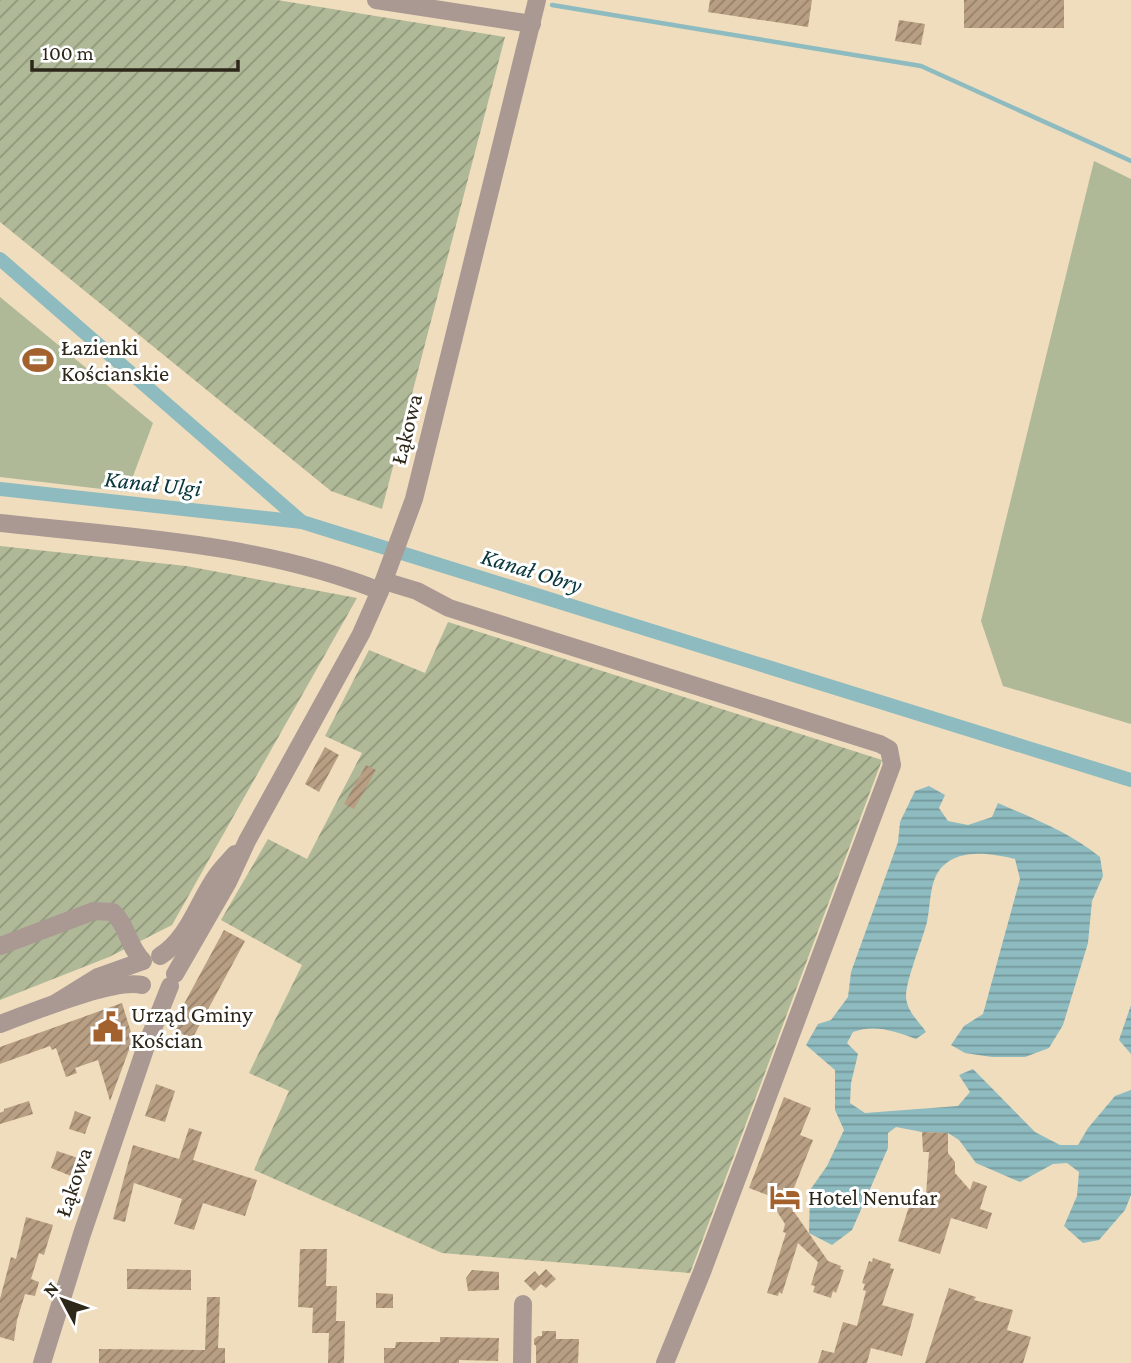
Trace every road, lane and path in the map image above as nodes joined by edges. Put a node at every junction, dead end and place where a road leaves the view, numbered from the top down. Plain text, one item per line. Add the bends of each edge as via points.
1 (376, 0) edge
2 (537, 0) edge
3 (532, 24) junction
4 (0, 523) edge
5 (383, 583) junction
6 (247, 841) junction
7 (0, 946) edge
8 (160, 956) junction
9 (143, 961) junction
10 (173, 980) junction
11 (144, 987) junction
12 (56, 1003) junction
13 (156, 1019) junction
14 (0, 1024) edge
15 (523, 1304) dead end
16 (42, 1363) edge
17 (522, 1363) edge
18 (665, 1363) edge

1 - 3 street
2 - 3 street, Łąkowa
3 - 5 street, Łąkowa via 414,499
4 - 5 street via 202,545
5 - 6 street, Łąkowa via 361,634
5 - 18 street via 889,749 892,765
6 - 8 street, Łąkowa via 216,876 186,930
6 - 10 street, Łąkowa
7 - 9 street via 104,911 120,919 135,954
8 - 9 street
8 - 10 street via 171,962
9 - 11 street via 138,973
9 - 12 street via 98,977
10 - 11 street via 159,992
10 - 13 street, Łąkowa
11 - 12 street via 123,984
11 - 13 street
12 - 14 street
13 - 16 street, Łąkowa
15 - 17 street

